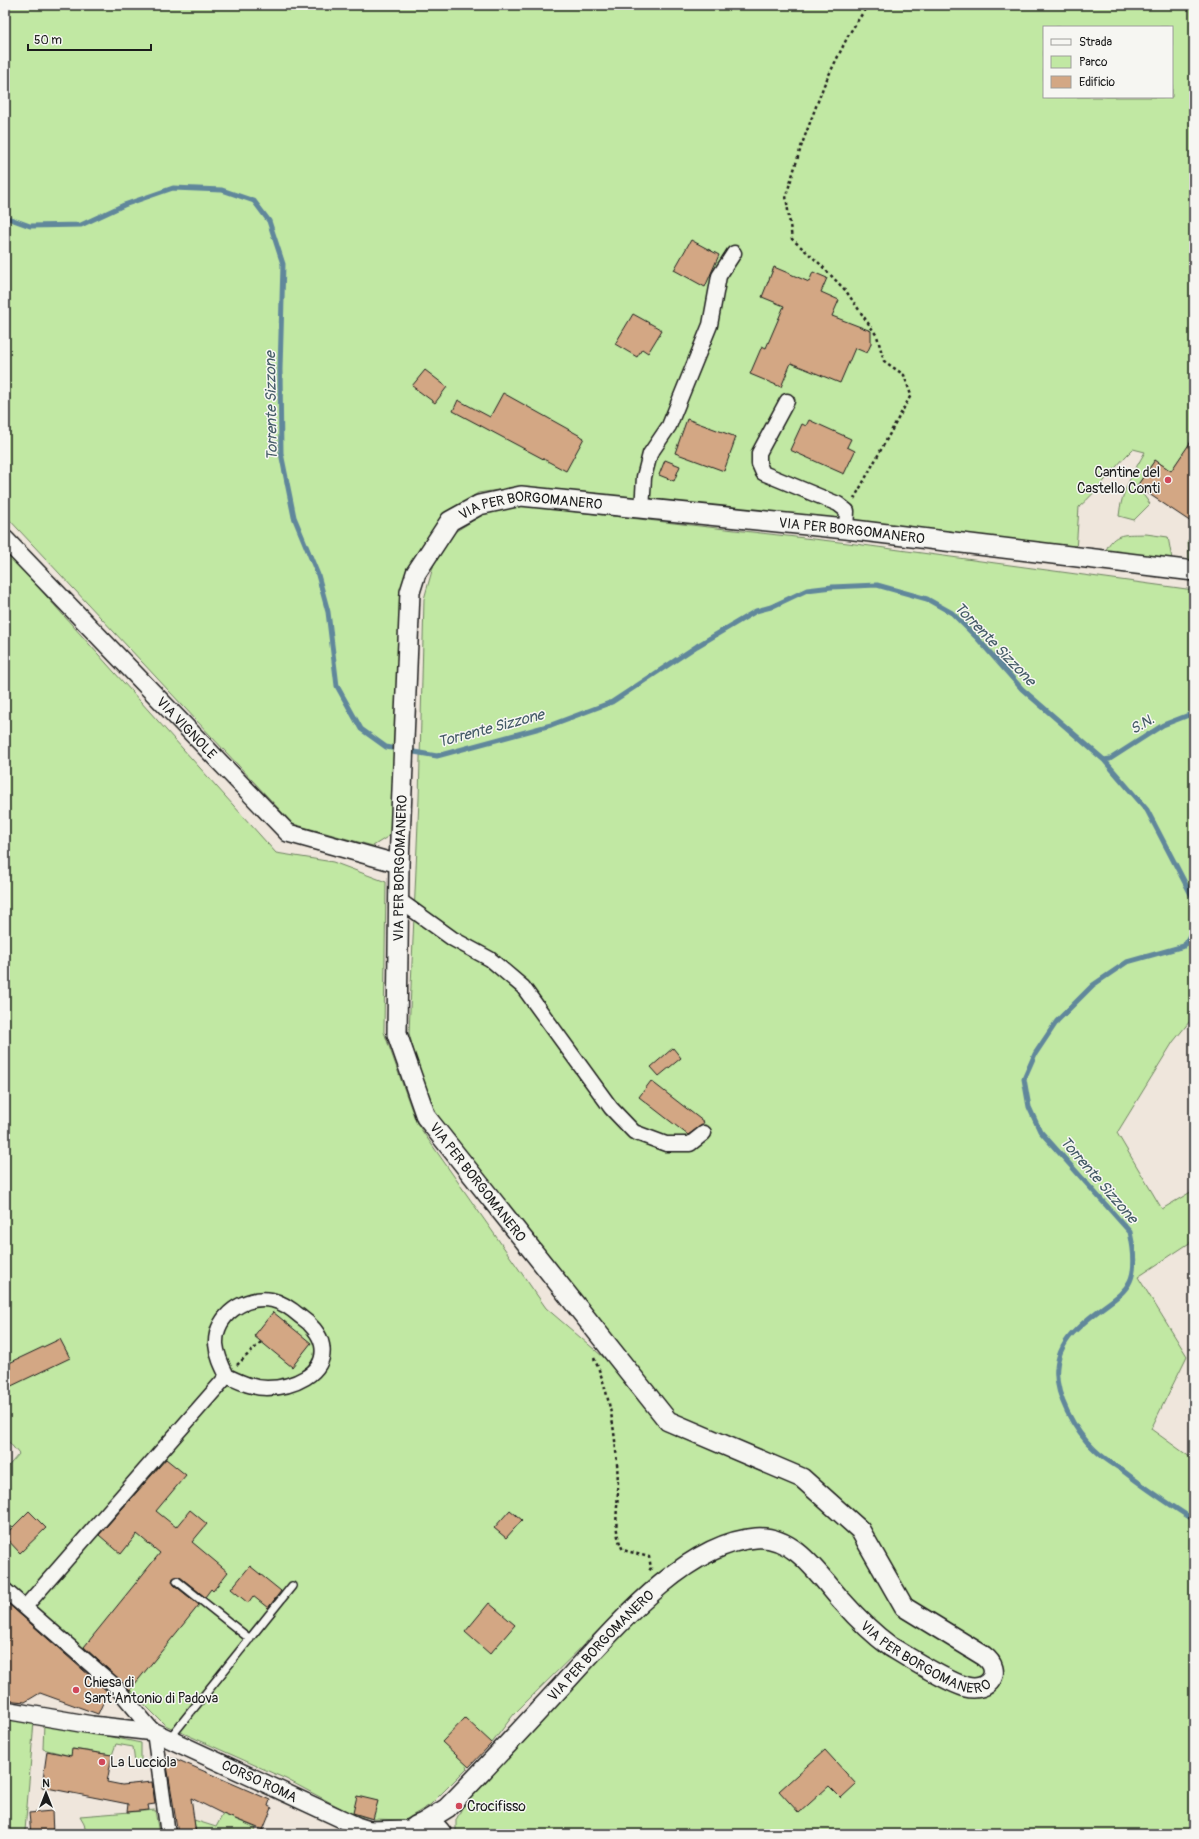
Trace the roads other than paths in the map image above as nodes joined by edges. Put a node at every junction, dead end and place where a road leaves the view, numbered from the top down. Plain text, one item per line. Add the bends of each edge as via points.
1 (734, 254) dead end
2 (787, 400) dead end
3 (642, 510) junction
4 (847, 520) junction
5 (5, 539) edge
6 (1194, 571) edge
7 (399, 864) junction
8 (399, 900) junction
9 (704, 1133) dead end
10 (227, 1376) junction
11 (177, 1581) dead end
12 (292, 1586) dead end
13 (5, 1590) edge
14 (25, 1608) junction
15 (250, 1639) junction
16 (5, 1710) edge
17 (161, 1736) junction
18 (448, 1808) junction
19 (414, 1829) edge
20 (365, 1830) junction
21 (168, 1834) edge
22 (382, 1834) edge
23 (443, 1834) edge

1 - 3 street via 719,276 710,325 669,426 650,454 644,477
2 - 4 street via 759,453 759,464 763,474 838,504
3 - 4 main road, VIA PER BORGOMANERO
3 - 7 main road, VIA PER BORGOMANERO via 521,496 479,505 450,521 416,573 410,592
4 - 6 main road, VIA PER BORGOMANERO
5 - 7 street, VIA VIGNOLE via 288,833
7 - 8 main road, VIA PER BORGOMANERO
8 - 9 street via 453,939 490,959 523,987 611,1108 634,1132 666,1144 690,1144
8 - 18 main road, VIA PER BORGOMANERO via 398,1034 426,1117 668,1421 802,1478 860,1530 904,1607 990,1660 994,1670 992,1678 984,1687 965,1686 954,1681 890,1646 868,1629 800,1554 782,1543 759,1538 735,1540 715,1548 672,1575 631,1612
10 - 10 street via 245,1385 267,1388 289,1385 307,1378 320,1363 322,1345 312,1325 294,1312 273,1300 253,1300 233,1308 220,1324 216,1344 220,1363
10 - 14 street
11 - 15 lane
12 - 15 lane
13 - 14 street
14 - 17 street via 115,1686
15 - 17 lane
16 - 17 street, CORSO ROMA
17 - 20 street, CORSO ROMA
17 - 21 street
18 - 19 main road, VIA PER BORGOMANERO
18 - 23 main road
19 - 20 street, CORSO ROMA
19 - 23 main road via 435,1826
20 - 22 street, CORSO ROMA

